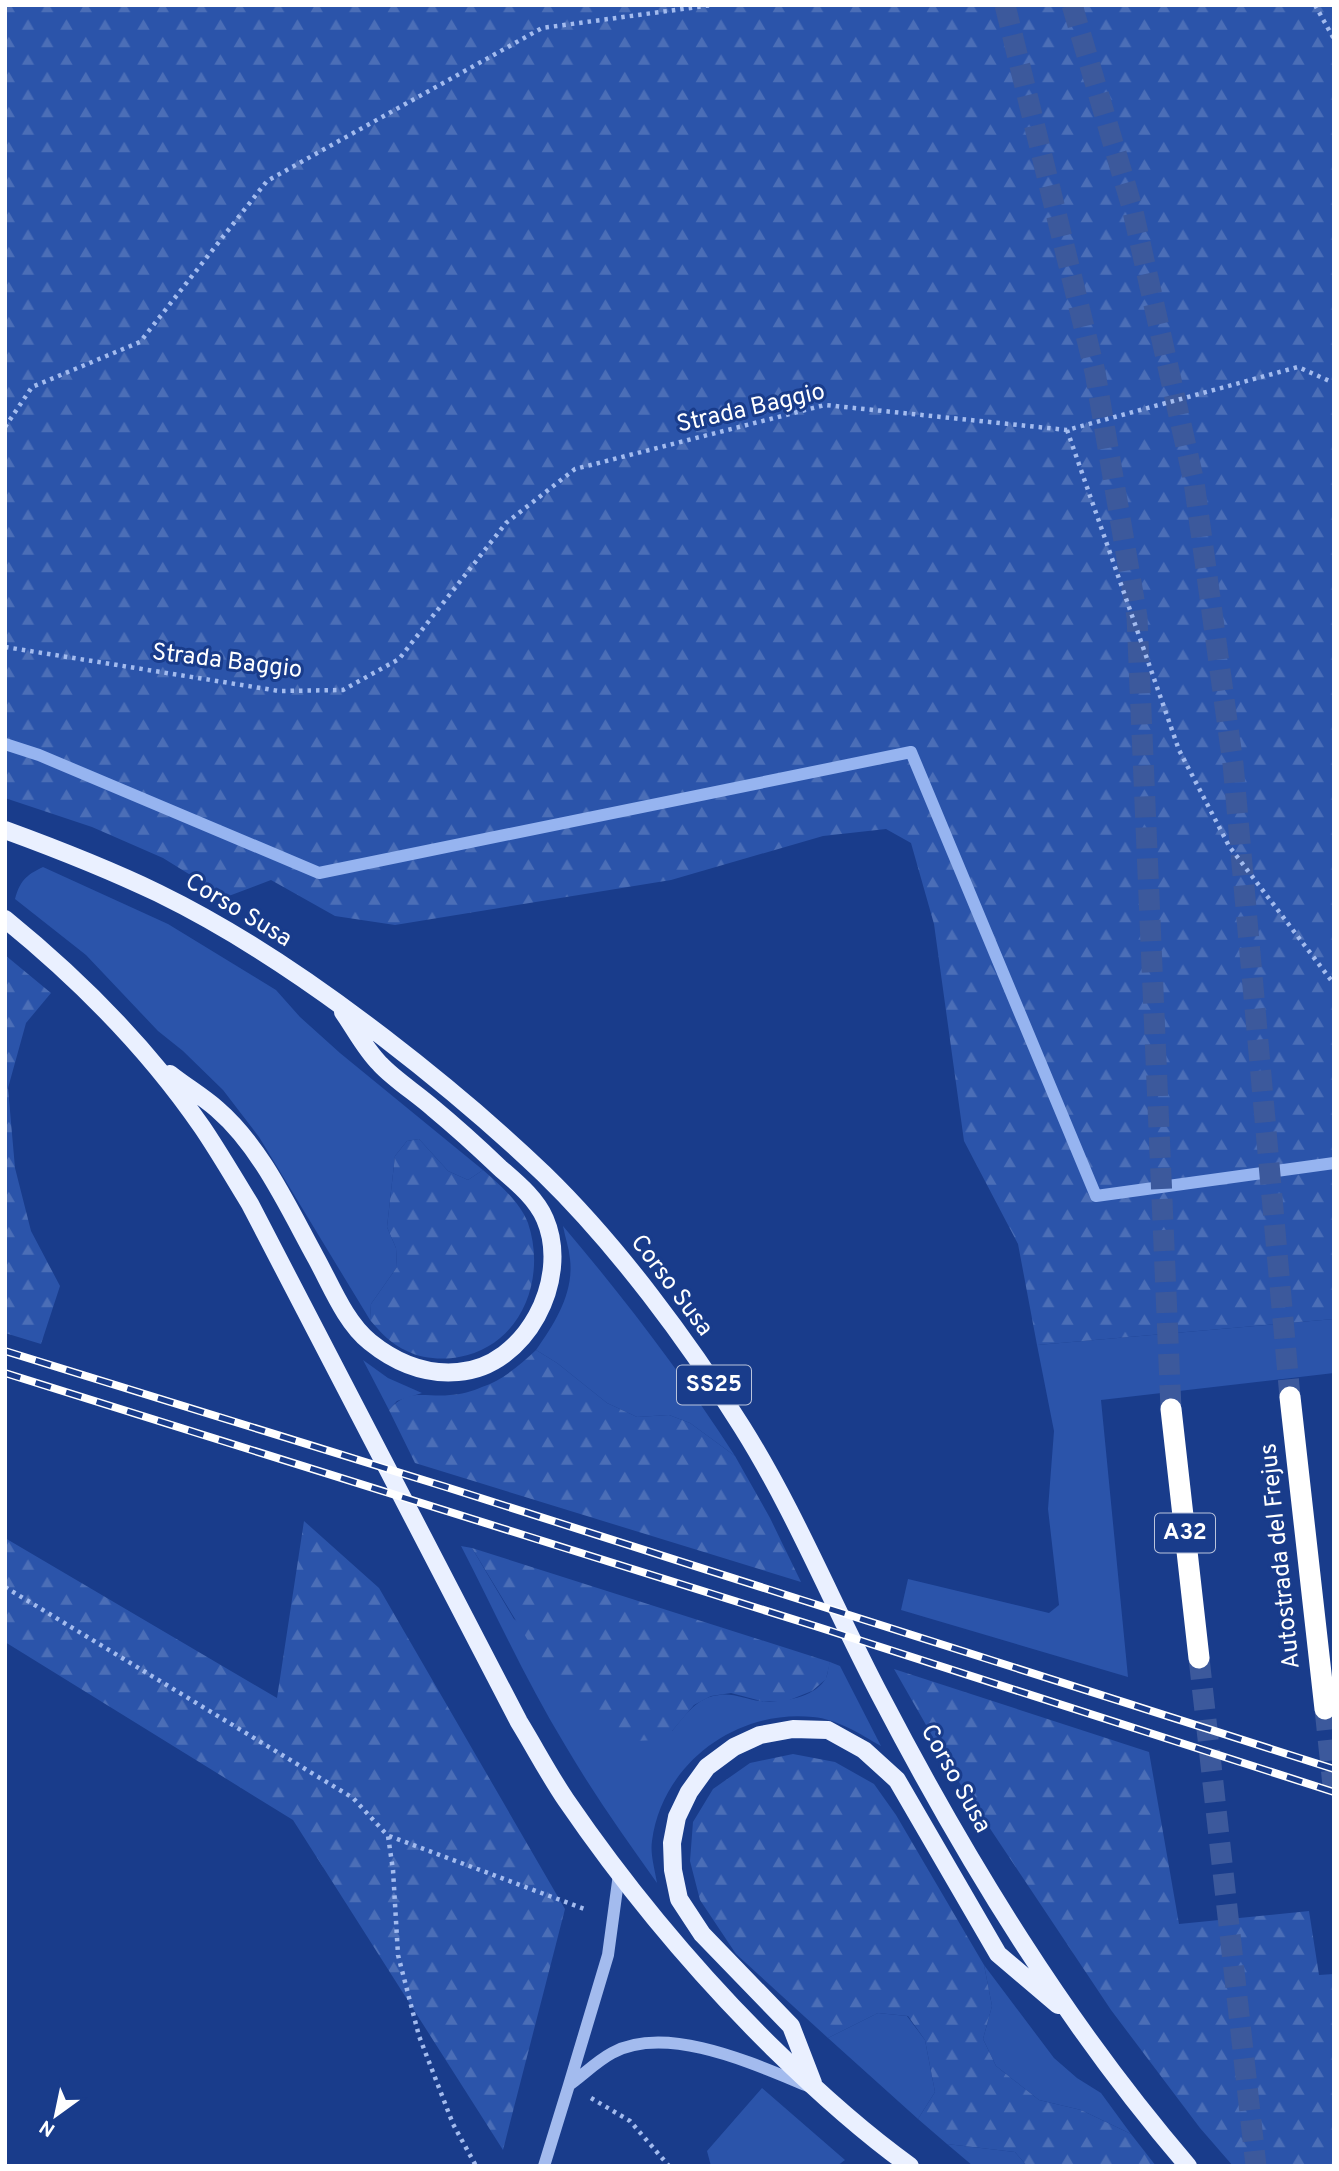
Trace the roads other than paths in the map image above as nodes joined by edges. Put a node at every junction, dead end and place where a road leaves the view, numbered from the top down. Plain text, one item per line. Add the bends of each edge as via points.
1 (5, 830) edge
2 (5, 919) edge
3 (333, 998) junction
4 (155, 1064) junction
5 (1290, 1397) tunnel mouth
6 (1171, 1409) tunnel mouth
7 (1199, 1658) tunnel mouth
8 (1325, 1709) tunnel mouth
9 (619, 1874) junction
10 (1074, 2018) junction
11 (569, 2085) junction
12 (815, 2089) junction
13 (544, 2166) edge
14 (910, 2166) edge
15 (1188, 2166) edge

1 - 3 main road, Corso Susa / SS25 via 80,857 162,895
2 - 4 main road via 103,1005
3 - 4 main road via 379,1063 526,1192 545,1218 553,1244 548,1294 535,1319 492,1362 459,1372 421,1370 392,1359 367,1339 349,1317 245,1140 217,1109
3 - 10 main road, Corso Susa / SS25 via 490,1124 547,1177 611,1247 686,1345 743,1429 796,1525 934,1797 997,1903
4 - 9 main road via 203,1127 250,1204 519,1722 564,1798
5 - 8 highway, Autostrada del Frejus
6 - 7 highway, A32
9 - 11 street via 608,1955
9 - 12 main road via 682,1953
10 - 12 main road via 998,1954 897,1780 864,1750 828,1730 793,1729 760,1735 707,1767 689,1792 677,1817 673,1870 679,1899 702,1934 791,2026
10 - 15 main road, Corso Susa / SS25
11 - 12 street via 613,2052 643,2043 679,2044 736,2056
11 - 13 street
12 - 14 main road

